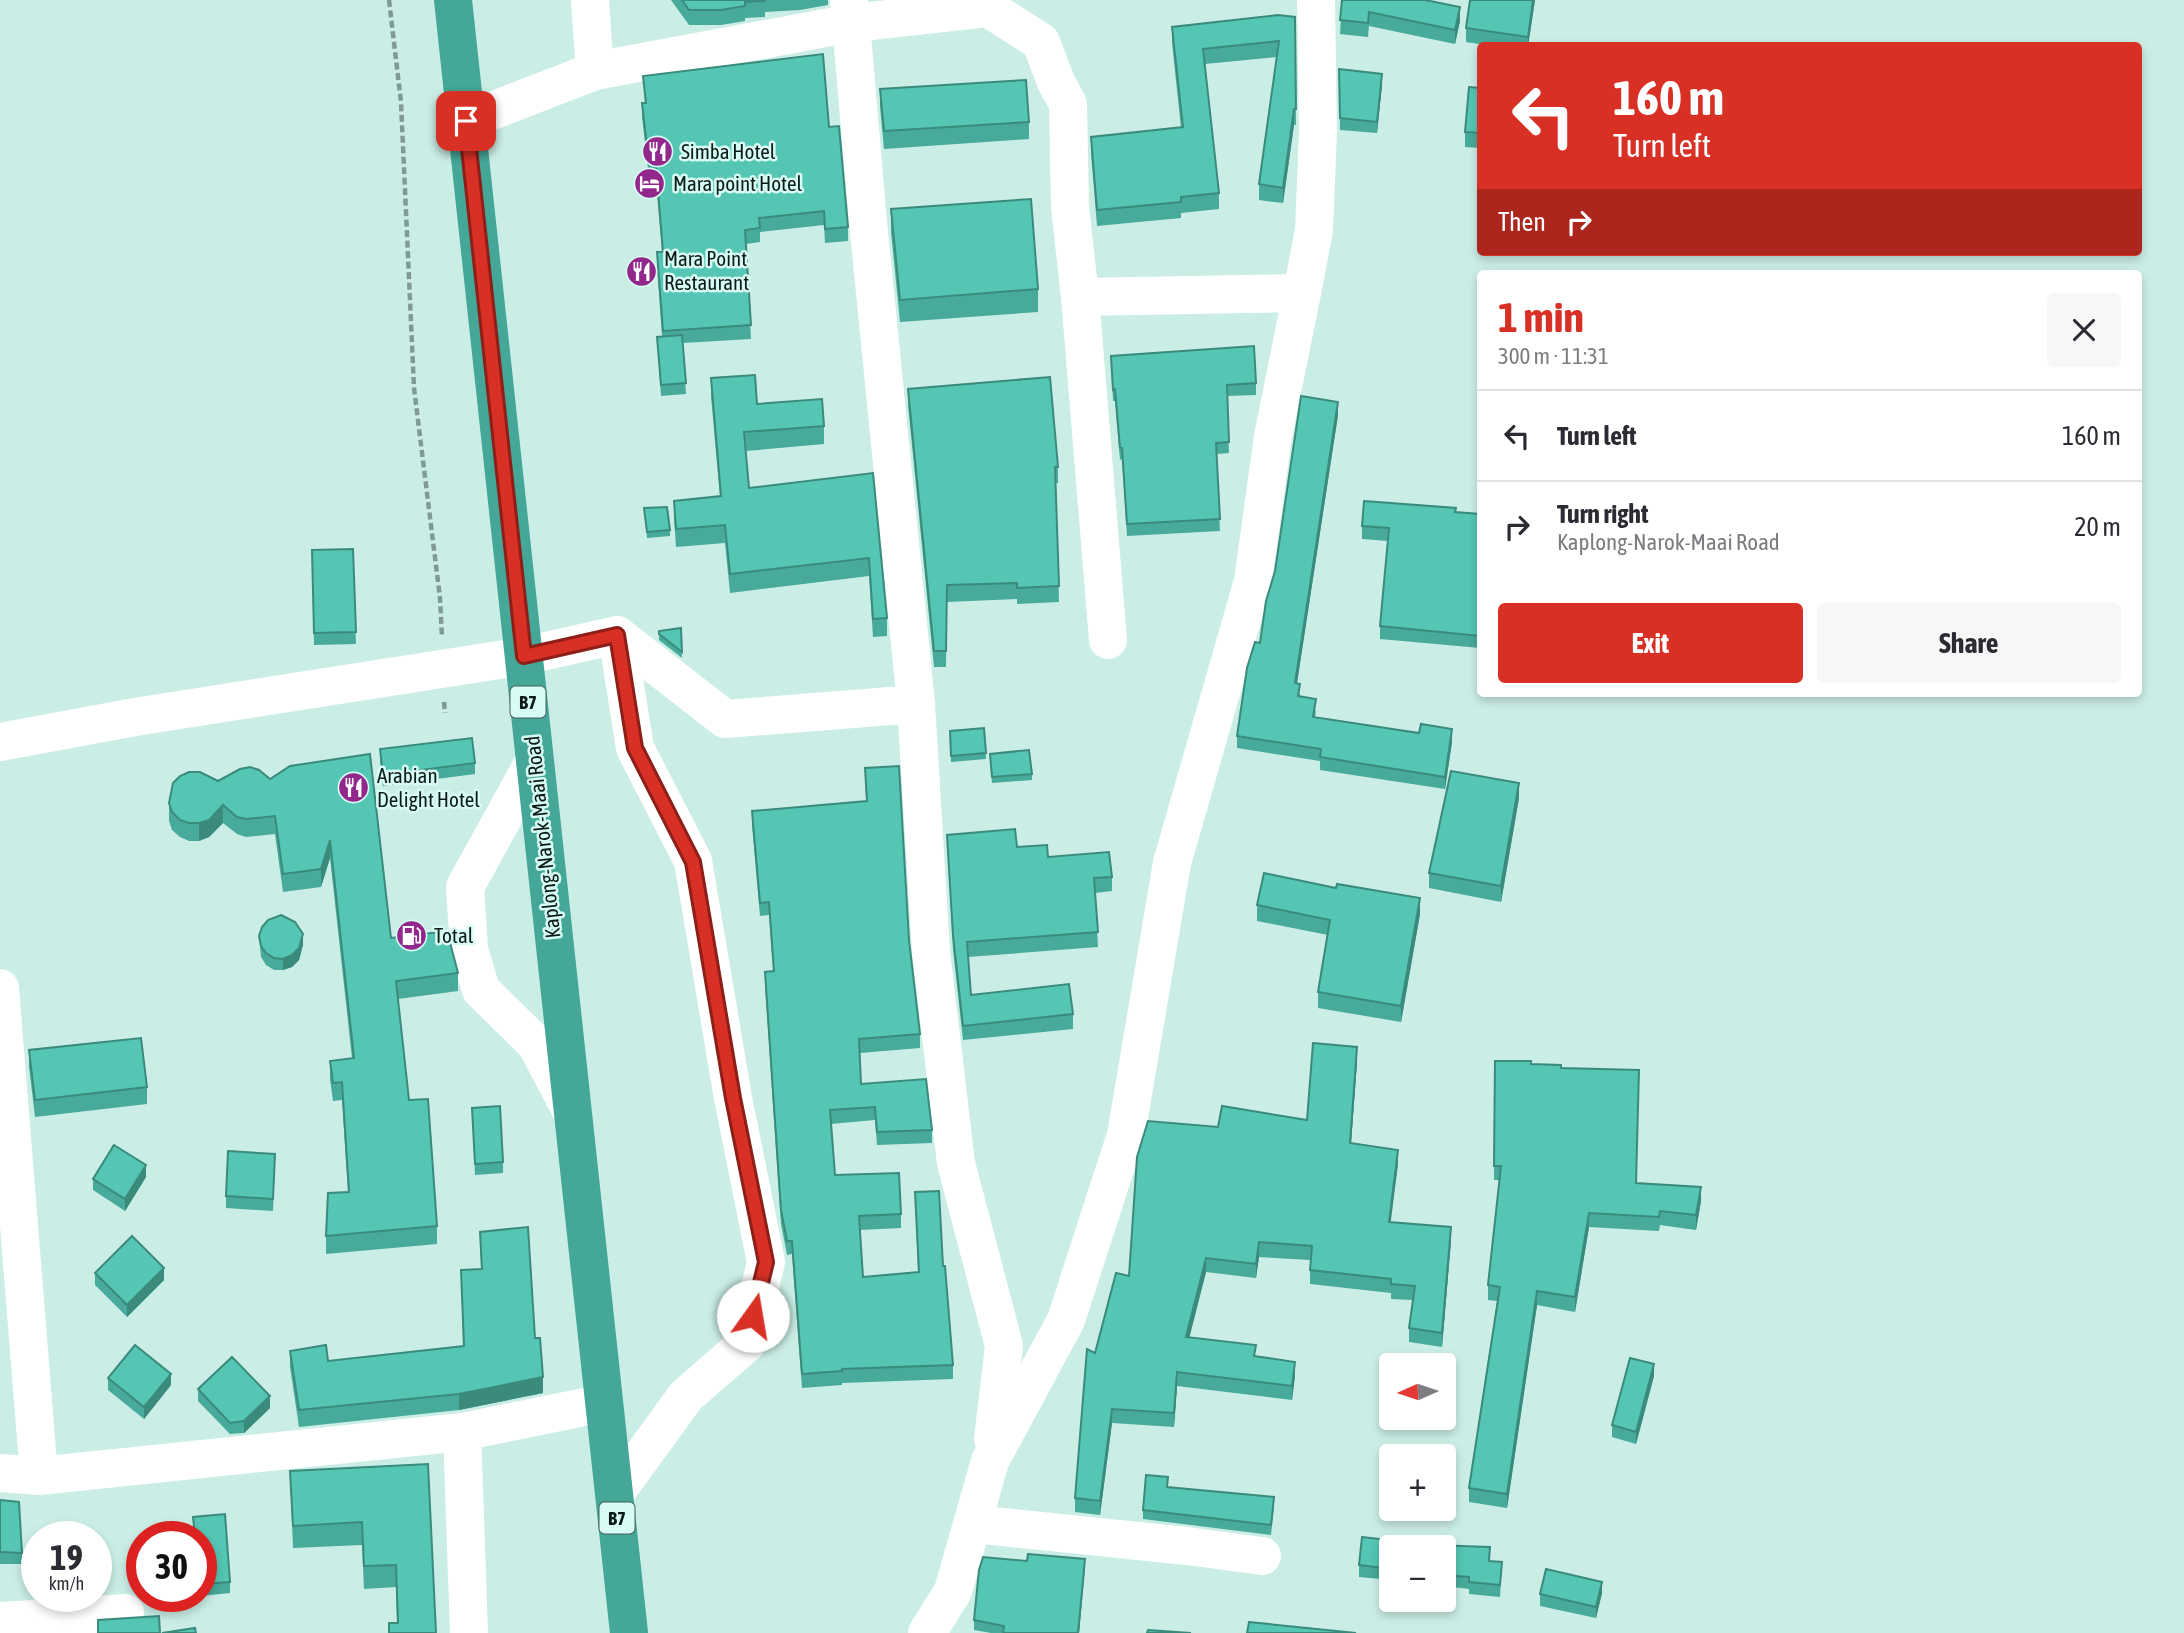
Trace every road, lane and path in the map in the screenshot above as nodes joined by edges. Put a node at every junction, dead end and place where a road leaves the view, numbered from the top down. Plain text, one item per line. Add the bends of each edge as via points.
1 (389, 0) edge
2 (453, 0) edge
3 (590, 0) edge
4 (1316, 0) edge
5 (850, 11) edge
6 (595, 71) junction
7 (466, 121) junction
8 (1302, 293) junction
9 (1080, 297) junction
10 (617, 635) junction
11 (1108, 640) dead end
12 (442, 649) dead end
13 (524, 656) junction
14 (444, 700) dead end
15 (916, 704) junction
16 (444, 713) dead end
17 (0, 742) edge
18 (535, 760) junction
19 (0, 988) edge
20 (573, 1114) junction
21 (604, 1404) junction
22 (463, 1432) junction
23 (990, 1461) junction
24 (0, 1474) edge
25 (38, 1476) junction
26 (614, 1495) junction
27 (974, 1524) junction
28 (1262, 1556) dead end
29 (125, 1614) dead end
30 (0, 1621) edge
31 (469, 1633) edge
32 (629, 1633) edge
33 (927, 1633) edge

1 - 12 path via 401,102 414,388
2 - 7 highway, Kaplong-Narok-Maai Road / B7
3 - 6 street
4 - 8 street via 1314,230
5 - 6 street
5 - 9 street via 988,8 1041,42 1068,104 1070,207
5 - 15 street
6 - 7 street
7 - 13 highway, Kaplong-Narok-Maai Road / B7
8 - 9 street
8 - 23 street via 1273,436 1253,581 1172,863 1126,1135 1066,1320
9 - 11 street
10 - 13 street
10 - 15 street via 725,719
10 - 26 street via 635,748 693,862 766,1262 747,1343 686,1396
13 - 17 street
13 - 18 highway, Kaplong-Narok-Maai Road / B7
14 - 16 path
15 - 23 street via 931,952 956,1163 1004,1346
18 - 20 highway, Kaplong-Narok-Maai Road / B7
18 - 20 street via 465,887 470,949 481,990 536,1044
19 - 25 street
20 - 21 highway, Kaplong-Narok-Maai Road / B7
21 - 22 street
21 - 26 highway, Kaplong-Narok-Maai Road / B7
22 - 25 street
22 - 31 street
23 - 27 street
24 - 25 street
26 - 32 highway, Kaplong-Narok-Maai Road / B7
27 - 28 street
27 - 33 street via 953,1591
29 - 30 street

